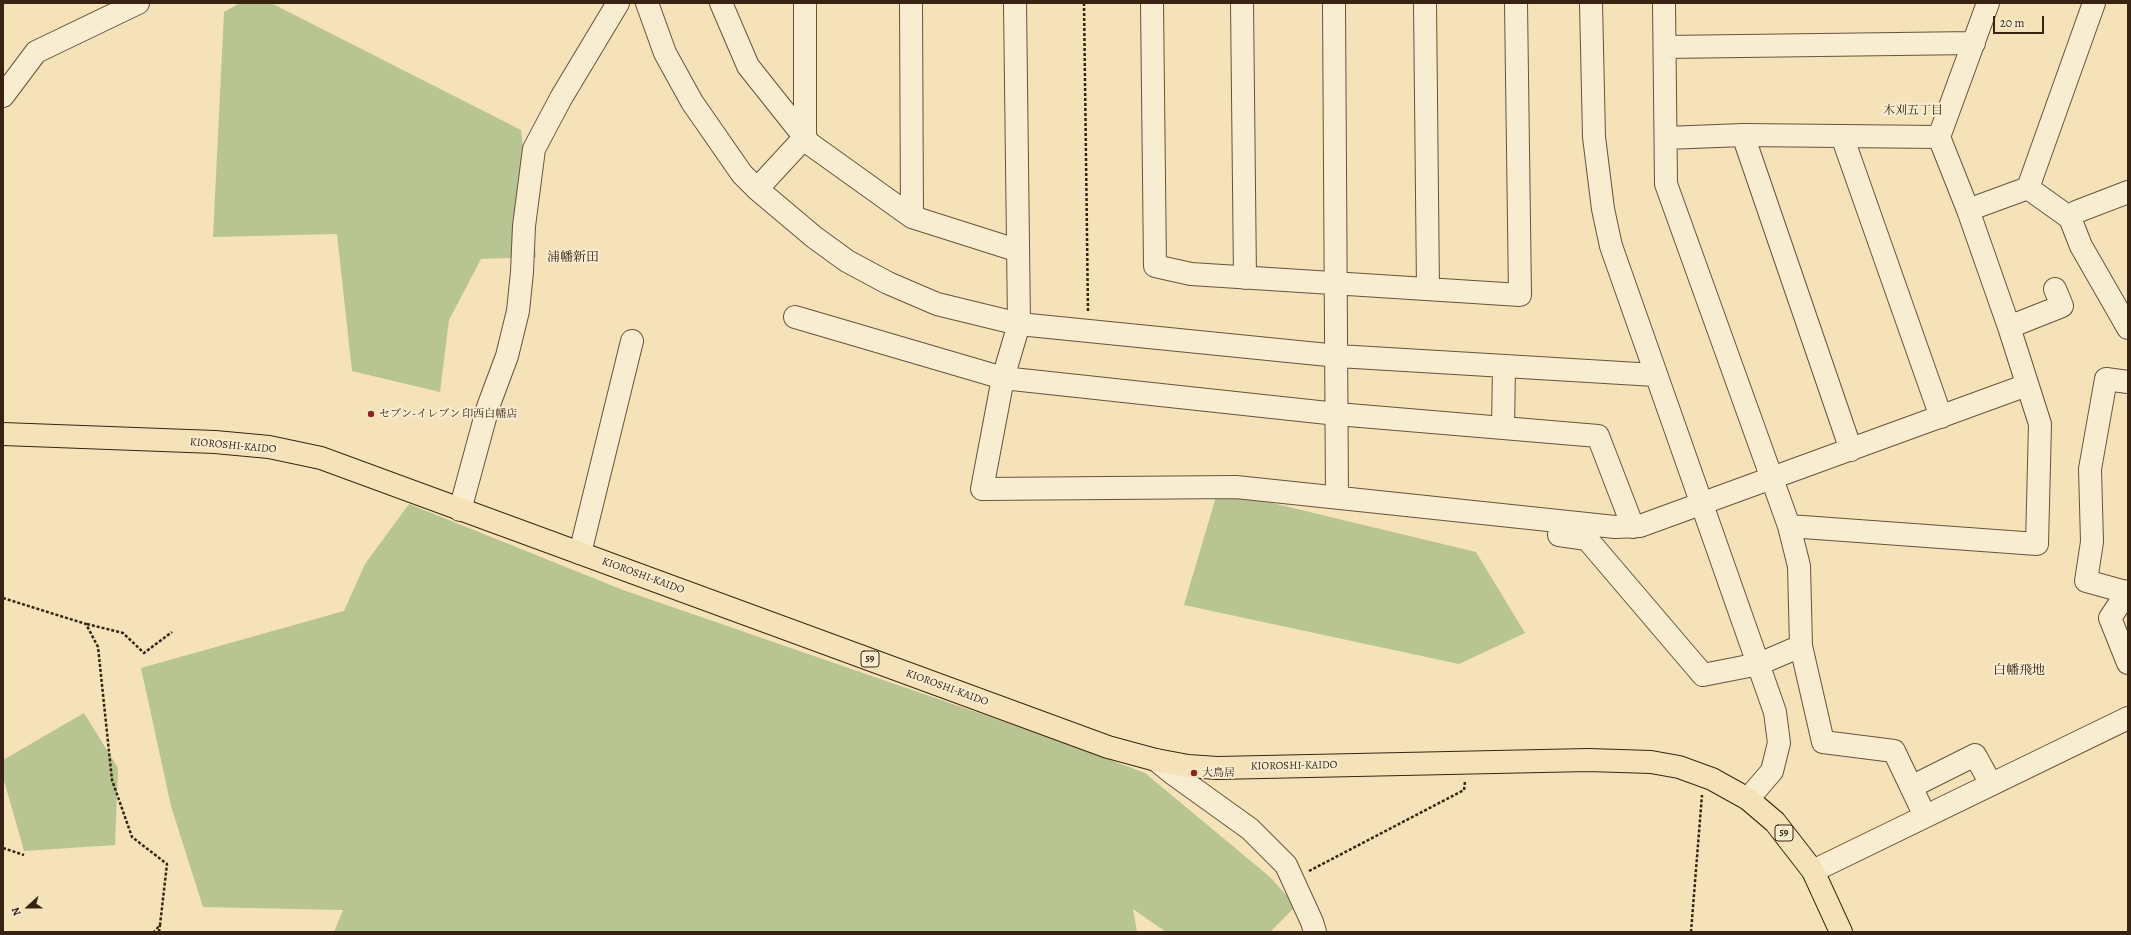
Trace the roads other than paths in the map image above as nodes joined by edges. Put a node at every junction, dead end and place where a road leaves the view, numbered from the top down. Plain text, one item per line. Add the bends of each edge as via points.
1 (138, 3) edge
2 (618, 3) edge
3 (648, 3) edge
4 (721, 3) edge
5 (805, 3) edge
6 (911, 3) edge
7 (1015, 3) edge
8 (1152, 3) edge
9 (1242, 3) edge
10 (1334, 3) edge
11 (1425, 3) edge
12 (1516, 3) edge
13 (1591, 3) edge
14 (1664, 3) edge
15 (1988, 3) edge
16 (2094, 3) edge
17 (1974, 43) junction
18 (1665, 47) junction
19 (3, 96) edge
20 (1743, 136) junction
21 (1842, 136) junction
22 (1939, 137) junction
23 (805, 138) junction
24 (1666, 138) junction
25 (2028, 188) junction
26 (757, 189) junction
27 (2128, 192) edge
28 (1968, 210) junction
29 (912, 217) junction
30 (2070, 218) junction
31 (1016, 250) junction
32 (1245, 278) junction
33 (1337, 284) junction
34 (2055, 289) dead end
35 (1428, 290) junction
36 (795, 317) dead end
37 (1018, 324) junction
38 (2009, 328) junction
39 (2128, 328) edge
40 (632, 341) dead end
41 (1338, 356) junction
42 (1504, 367) junction
43 (1655, 375) junction
44 (1003, 378) junction
45 (2128, 382) edge
46 (2027, 385) junction
47 (1337, 414) junction
48 (1941, 417) junction
49 (1503, 428) junction
50 (3, 434) edge
51 (1851, 450) junction
52 (1771, 479) junction
53 (1256, 489) junction
54 (1337, 497) junction
55 (1703, 504) junction
56 (460, 510) junction
57 (1789, 526) junction
58 (1633, 527) junction
59 (580, 553) junction
60 (2127, 592) edge
61 (1801, 646) junction
62 (2128, 663) edge
63 (1759, 664) junction
64 (2128, 718) edge
65 (1156, 760) junction
66 (1991, 784) junction
67 (1911, 787) junction
68 (1748, 799) junction
69 (1924, 816) junction
70 (1813, 871) junction
71 (1314, 932) edge
72 (1841, 932) edge

1 - 19 street via 36,52
2 - 56 street via 561,98 534,149 524,226 518,310 507,356 488,407
3 - 26 street via 665,53 692,102 742,174
4 - 23 street via 748,66
5 - 23 street
6 - 29 street
7 - 31 street
8 - 32 street via 1154,266 1191,274
9 - 32 street
10 - 33 street
11 - 35 street
12 - 35 street via 1520,295
13 - 43 street via 1594,137 1602,208 1611,246
14 - 18 street
15 - 17 street
16 - 25 street
17 - 18 street
17 - 22 street
18 - 24 street
20 - 21 street
20 - 24 street
20 - 51 street
21 - 22 street
21 - 48 street
22 - 28 street
23 - 26 street
23 - 29 street
24 - 52 street via 1666,184
25 - 28 street
25 - 30 street
26 - 37 street via 847,261 888,283 937,304
27 - 30 street via 2076,212
28 - 38 street
29 - 31 street
30 - 39 street via 2081,246
31 - 37 street
32 - 33 street
33 - 35 street
33 - 41 street
34 - 38 street via 2062,306
36 - 44 street
37 - 41 street
37 - 44 street
38 - 46 street
40 - 59 street
41 - 42 street
41 - 47 street
42 - 43 street
42 - 49 street
43 - 55 street
44 - 47 street
44 - 53 street via 982,489
45 - 60 street via 2106,379 2090,469 2092,542 2086,581
46 - 48 street
46 - 57 street via 2040,424 2037,544
47 - 49 street
47 - 54 street
48 - 51 street
49 - 58 street via 1598,436
50 - 56 main road, KIOROSHI-KAIDO / 59 via 215,442 268,447 321,458
51 - 52 street
52 - 55 street
52 - 57 street
53 - 54 street
53 - 63 street via 1263,497 1311,506 1422,517 1587,539 1703,675
54 - 58 street
55 - 58 street
55 - 63 street
56 - 59 main road, KIOROSHI-KAIDO / 59
57 - 61 street via 1799,566
59 - 65 main road, KIOROSHI-KAIDO / 59 via 1108,746
60 - 62 street via 2110,618
61 - 63 street
61 - 67 street via 1823,742 1894,751
63 - 68 street via 1775,712 1779,743 1772,771
64 - 66 street
65 - 68 main road, KIOROSHI-KAIDO / 59 via 1217,768 1588,760 1651,762 1679,767 1712,779
65 - 71 street via 1250,830 1286,865 1312,922
66 - 67 street via 1975,755
66 - 69 street
67 - 69 street
68 - 70 main road, KIOROSHI-KAIDO / 59 via 1775,822
69 - 70 street
70 - 72 main road, KIOROSHI-KAIDO / 59

